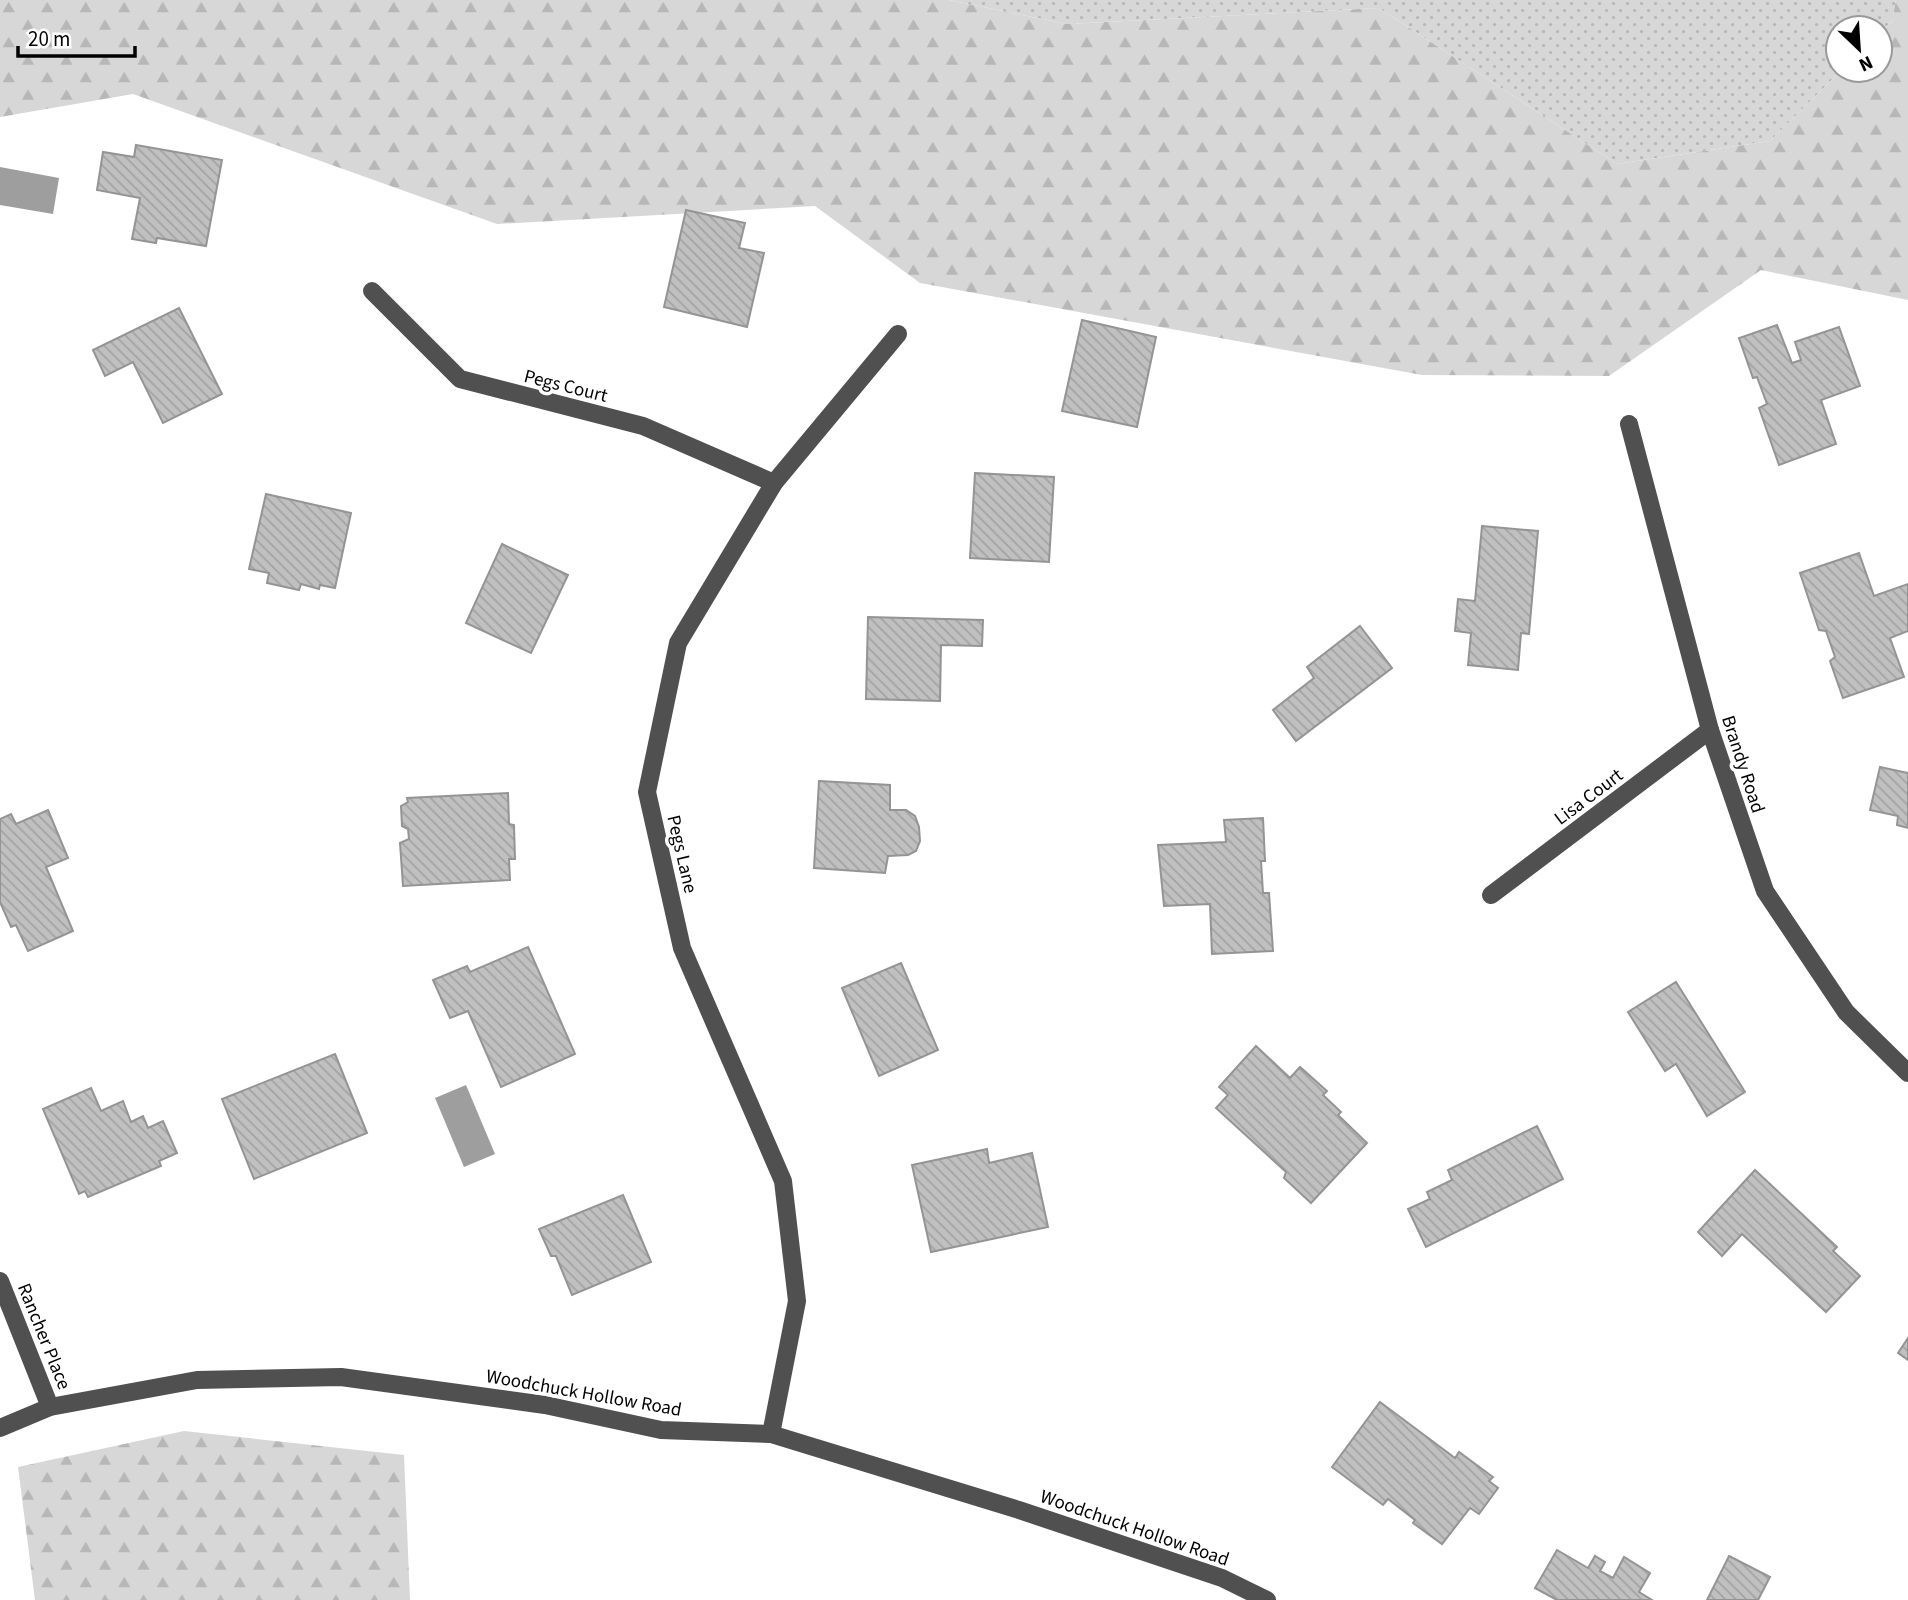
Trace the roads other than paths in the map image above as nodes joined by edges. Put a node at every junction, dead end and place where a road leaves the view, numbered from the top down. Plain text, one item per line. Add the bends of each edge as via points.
1 (372, 291) dead end
2 (898, 334) dead end
3 (1629, 424) dead end
4 (774, 483) junction
5 (1710, 730) junction
6 (1490, 895) dead end
7 (1908, 1073) edge
8 (0, 1280) edge
9 (50, 1407) junction
10 (0, 1428) edge
11 (771, 1434) junction
12 (1267, 1600) edge

1 - 4 street, Pegs Court via 460,379 643,426
2 - 4 street, Pegs Lane
3 - 5 street, Brandy Road
4 - 11 street, Pegs Lane via 678,643 647,792 682,947 783,1181 797,1301
5 - 6 street, Lisa Court
5 - 7 street, Brandy Road via 1765,891 1846,1012
8 - 9 street, Rancher Place
9 - 10 street, Woodchuck Hollow Road
9 - 11 street, Woodchuck Hollow Road via 197,1380 341,1377 545,1405 661,1430
11 - 12 street, Woodchuck Hollow Road via 1045,1518 1222,1578

